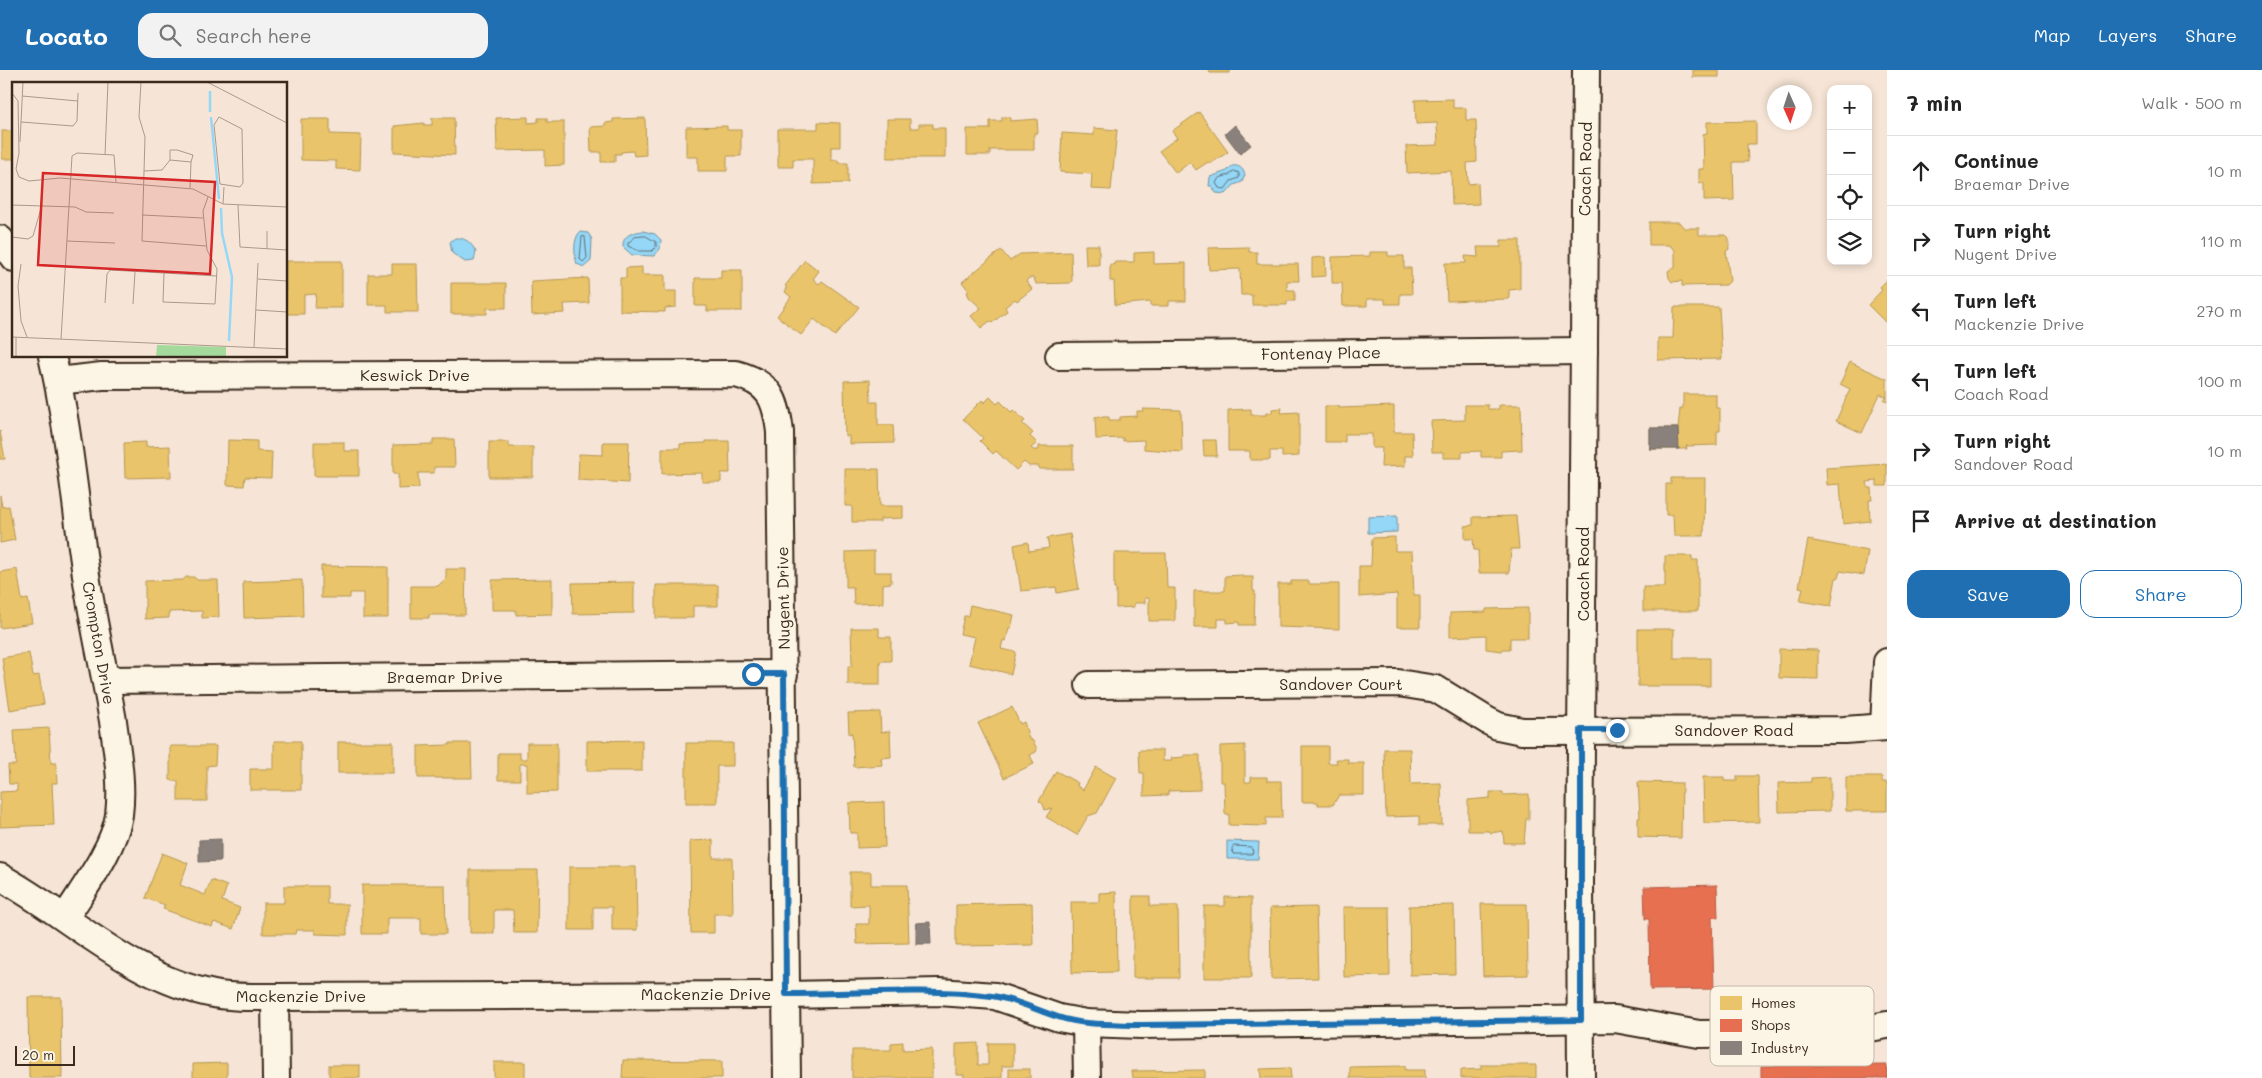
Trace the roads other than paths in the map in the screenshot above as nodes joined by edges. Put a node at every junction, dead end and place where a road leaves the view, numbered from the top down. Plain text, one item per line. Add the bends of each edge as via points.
1 (1586, 70) edge
2 (0, 239) edge
3 (12, 255) edge
4 (1584, 351) junction
5 (1059, 356) dead end
6 (55, 368) edge
7 (768, 390) joint
8 (1887, 662) edge
9 (784, 674) junction
10 (106, 680) junction
11 (1089, 685) dead end
12 (1886, 727) edge
13 (1581, 730) junction
14 (0, 877) edge
15 (65, 918) junction
16 (786, 994) junction
17 (275, 997) junction
18 (1581, 1020) junction
19 (1086, 1023) junction
20 (1887, 1025) edge
21 (1874, 1027) edge
22 (1710, 1034) edge
23 (276, 1078) edge
24 (787, 1078) edge
25 (1088, 1078) edge
26 (1581, 1078) edge

1 - 4 street, Coach Road
2 - 3 street
4 - 5 street, Fontenay Place
4 - 13 street, Coach Road
6 - 7 street, Keswick Drive via 112,376 736,374 754,378
6 - 10 street, Crompton Drive via 84,562
7 - 9 street, Nugent Drive via 777,410 780,432
8 - 12 street
9 - 10 street, Braemar Drive
9 - 16 street, Nugent Drive
10 - 15 street, Crompton Drive via 119,762 118,817 100,862
11 - 13 street, Sandover Court via 1398,683 1436,689 1498,726 1522,730
12 - 13 street, Sandover Road via 1844,730
13 - 18 street, Coach Road
14 - 15 street, Mackenzie Drive
15 - 17 street, Mackenzie Drive via 145,970 171,983 214,995
16 - 17 street, Mackenzie Drive
16 - 19 street, Mackenzie Drive via 966,993 995,996 1059,1018
16 - 24 street, Nugent Drive
17 - 23 street
18 - 19 street, Mackenzie Drive
18 - 22 street, Mackenzie Drive via 1615,1019
18 - 26 street, Coach Road
19 - 25 street
20 - 21 street, Mackenzie Drive

